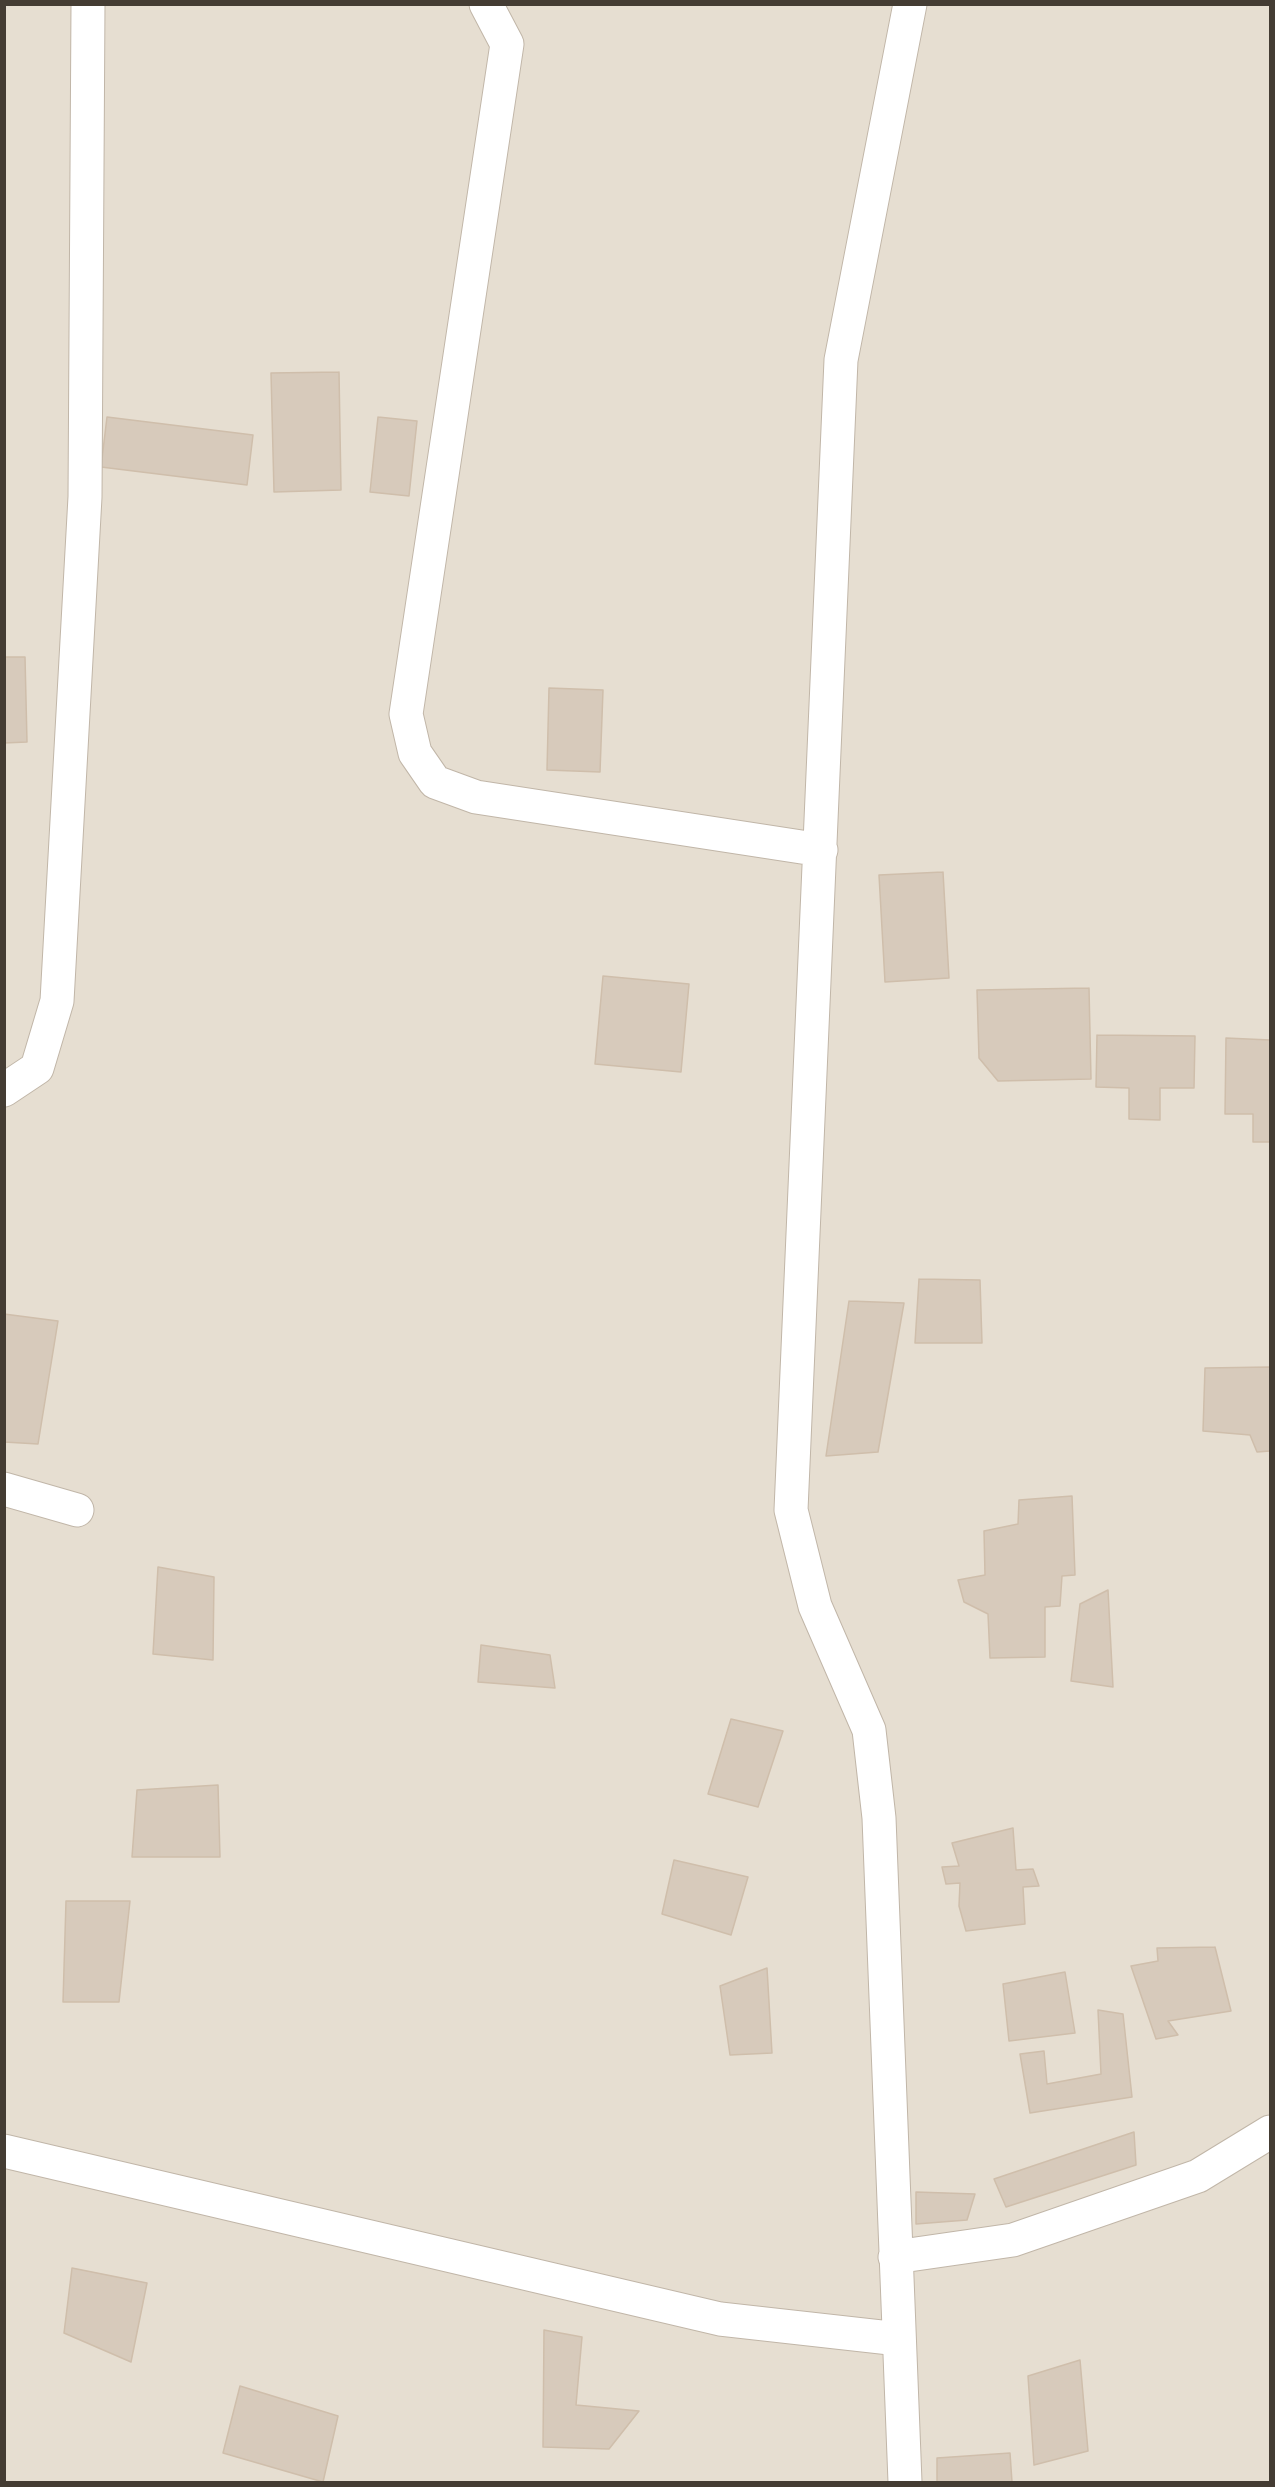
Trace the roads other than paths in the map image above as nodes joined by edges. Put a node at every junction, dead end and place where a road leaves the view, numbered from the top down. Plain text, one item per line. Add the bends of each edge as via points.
1 (88, 4) edge
2 (486, 4) edge
3 (910, 4) edge
4 (820, 850) junction
5 (4, 1090) edge
6 (4, 1489) edge
7 (77, 1510) dead end
8 (1270, 2132) edge
9 (4, 2151) edge
10 (895, 2257) junction
11 (899, 2339) junction
12 (905, 2482) edge

1 - 5 street via 85,497 57,1001 37,1068
2 - 4 street via 507,44 406,714 416,753 435,782 476,797
3 - 4 street via 841,360
4 - 10 street via 792,1510 815,1606 869,1730 879,1818
6 - 7 street
8 - 10 street via 1198,2176 1012,2240
9 - 11 street via 720,2319
10 - 11 street
11 - 12 street

